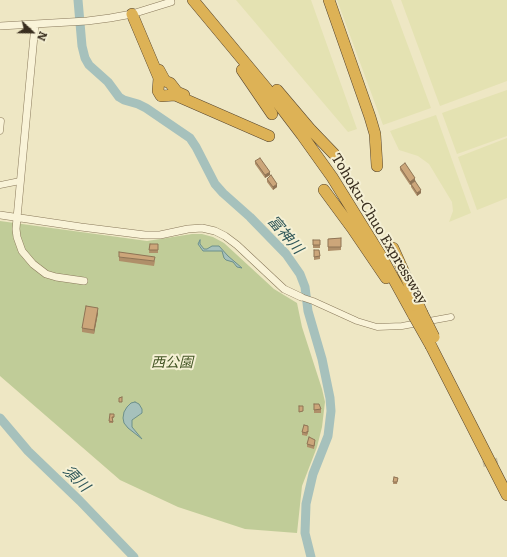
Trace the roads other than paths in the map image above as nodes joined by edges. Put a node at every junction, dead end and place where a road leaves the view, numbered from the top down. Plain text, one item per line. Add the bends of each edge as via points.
1 (187, 0) edge
2 (326, 0) edge
3 (329, 0) edge
4 (174, 1) edge
5 (195, 2) edge
6 (132, 14) junction
7 (35, 25) junction
8 (0, 26) edge
9 (272, 114) dead end
10 (1, 121) dead end
11 (0, 131) edge
12 (270, 134) dead end
13 (334, 154) dead end
14 (20, 181) junction
15 (0, 185) edge
16 (324, 190) dead end
17 (0, 215) edge
18 (17, 218) junction
19 (393, 248) dead end
20 (84, 281) dead end
21 (301, 297) joint
22 (415, 315) junction
23 (451, 317) dead end
24 (431, 343) junction
25 (470, 423) junction
26 (507, 495) edge

1 - 9 highway via 226,48
2 - 3 highway via 372,136 374,165 375,134
4 - 6 street
5 - 13 highway
5 - 22 highway, Tohoku-Chuo Expressway via 307,141 332,177
6 - 7 street
6 - 12 highway via 162,77 177,92
7 - 8 street
7 - 14 street
10 - 11 street
14 - 15 street
14 - 18 street
16 - 22 highway
17 - 18 street
18 - 20 street via 16,229 22,252 33,264 46,274
18 - 21 street via 145,235 202,228 215,231 237,245 284,289
19 - 22 highway
21 - 23 street via 356,321 377,327 402,326
22 - 24 highway, Tohoku-Chuo Expressway, bridge
24 - 25 highway, Tohoku-Chuo Expressway
24 - 25 highway via 462,396
25 - 26 highway, Tohoku-Chuo Expressway

